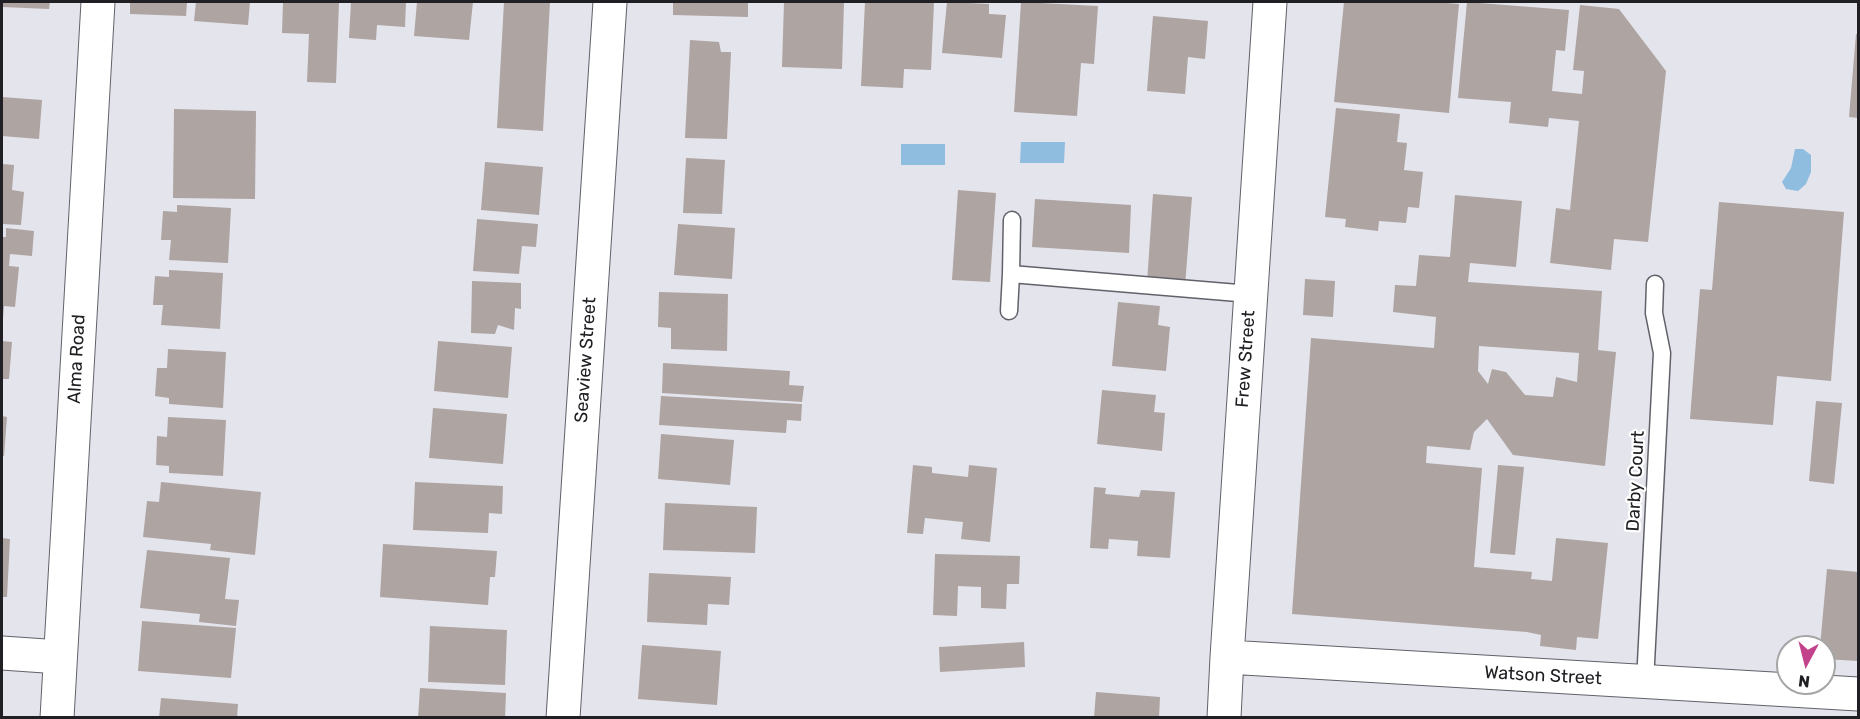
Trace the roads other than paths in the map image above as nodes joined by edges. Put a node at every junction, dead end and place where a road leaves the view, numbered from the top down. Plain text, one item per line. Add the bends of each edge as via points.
1 (98, 2) edge
2 (610, 2) edge
3 (1270, 2) edge
4 (1012, 220) dead end
5 (1011, 274) junction
6 (1655, 284) dead end
7 (1250, 294) junction
8 (1009, 311) dead end
9 (2, 652) edge
10 (60, 657) junction
11 (1227, 657) junction
12 (1646, 682) junction
13 (1858, 694) edge
14 (57, 717) edge
15 (563, 717) edge
16 (1224, 717) edge

1 - 10 street, Alma Road
2 - 15 street, Seaview Street
3 - 7 street, Frew Street
4 - 5 lane
5 - 7 lane
5 - 8 lane
6 - 12 lane, Darby Court via 1654,313 1662,353
7 - 11 street, Frew Street
9 - 10 street
10 - 14 street, Alma Road
11 - 12 street, Watson Street
11 - 16 street, Frew Street
12 - 13 street, Watson Street

